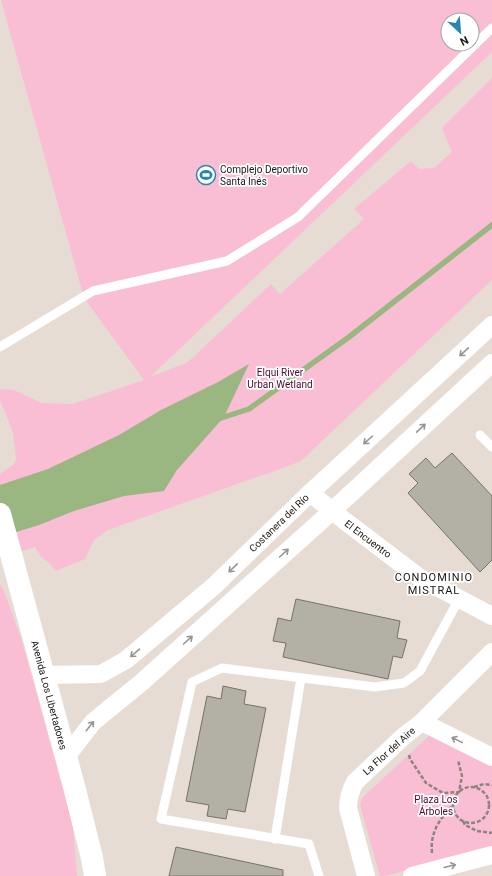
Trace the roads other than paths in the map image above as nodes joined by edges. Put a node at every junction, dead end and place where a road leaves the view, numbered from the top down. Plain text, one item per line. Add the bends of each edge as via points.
1 (492, 28) edge
2 (492, 325) edge
3 (0, 347) edge
4 (492, 363) edge
5 (480, 435) dead end
6 (492, 447) edge
7 (310, 493) junction
8 (332, 511) junction
9 (0, 514) edge
10 (459, 599) junction
11 (492, 616) edge
12 (492, 652) edge
13 (44, 675) junction
14 (301, 678) junction
15 (422, 722) junction
16 (66, 757) junction
17 (492, 757) edge
18 (275, 839) junction
19 (492, 855) edge
20 (95, 876) edge
21 (319, 876) edge
22 (366, 876) edge
23 (412, 876) edge

1 - 3 lane via 298,217 227,261 93,291
2 -> 7 street, Costanera del Río
8 -> 4 street
5 - 6 lane
7 - 8 street, El Encuentro
7 -> 13 street, Costanera del Río via 214,586 126,660 102,674
8 - 10 street, El Encuentro via 420,578
16 -> 8 street via 93,722 142,682
9 - 13 main road, Avenida Los Libertadores
10 - 11 street, El Encuentro
10 - 14 lane via 420,671 404,683 375,687
12 - 15 street, La Flor del Aire
13 - 16 main road, Avenida Los Libertadores
14 - 18 lane
14 - 18 lane via 222,668 192,682 161,819
17 -> 15 street
15 - 22 street, La Flor del Aire via 355,782 350,791 350,817
16 - 20 main road, Avenida Los Libertadores
18 - 21 lane via 310,844
23 -> 19 street

